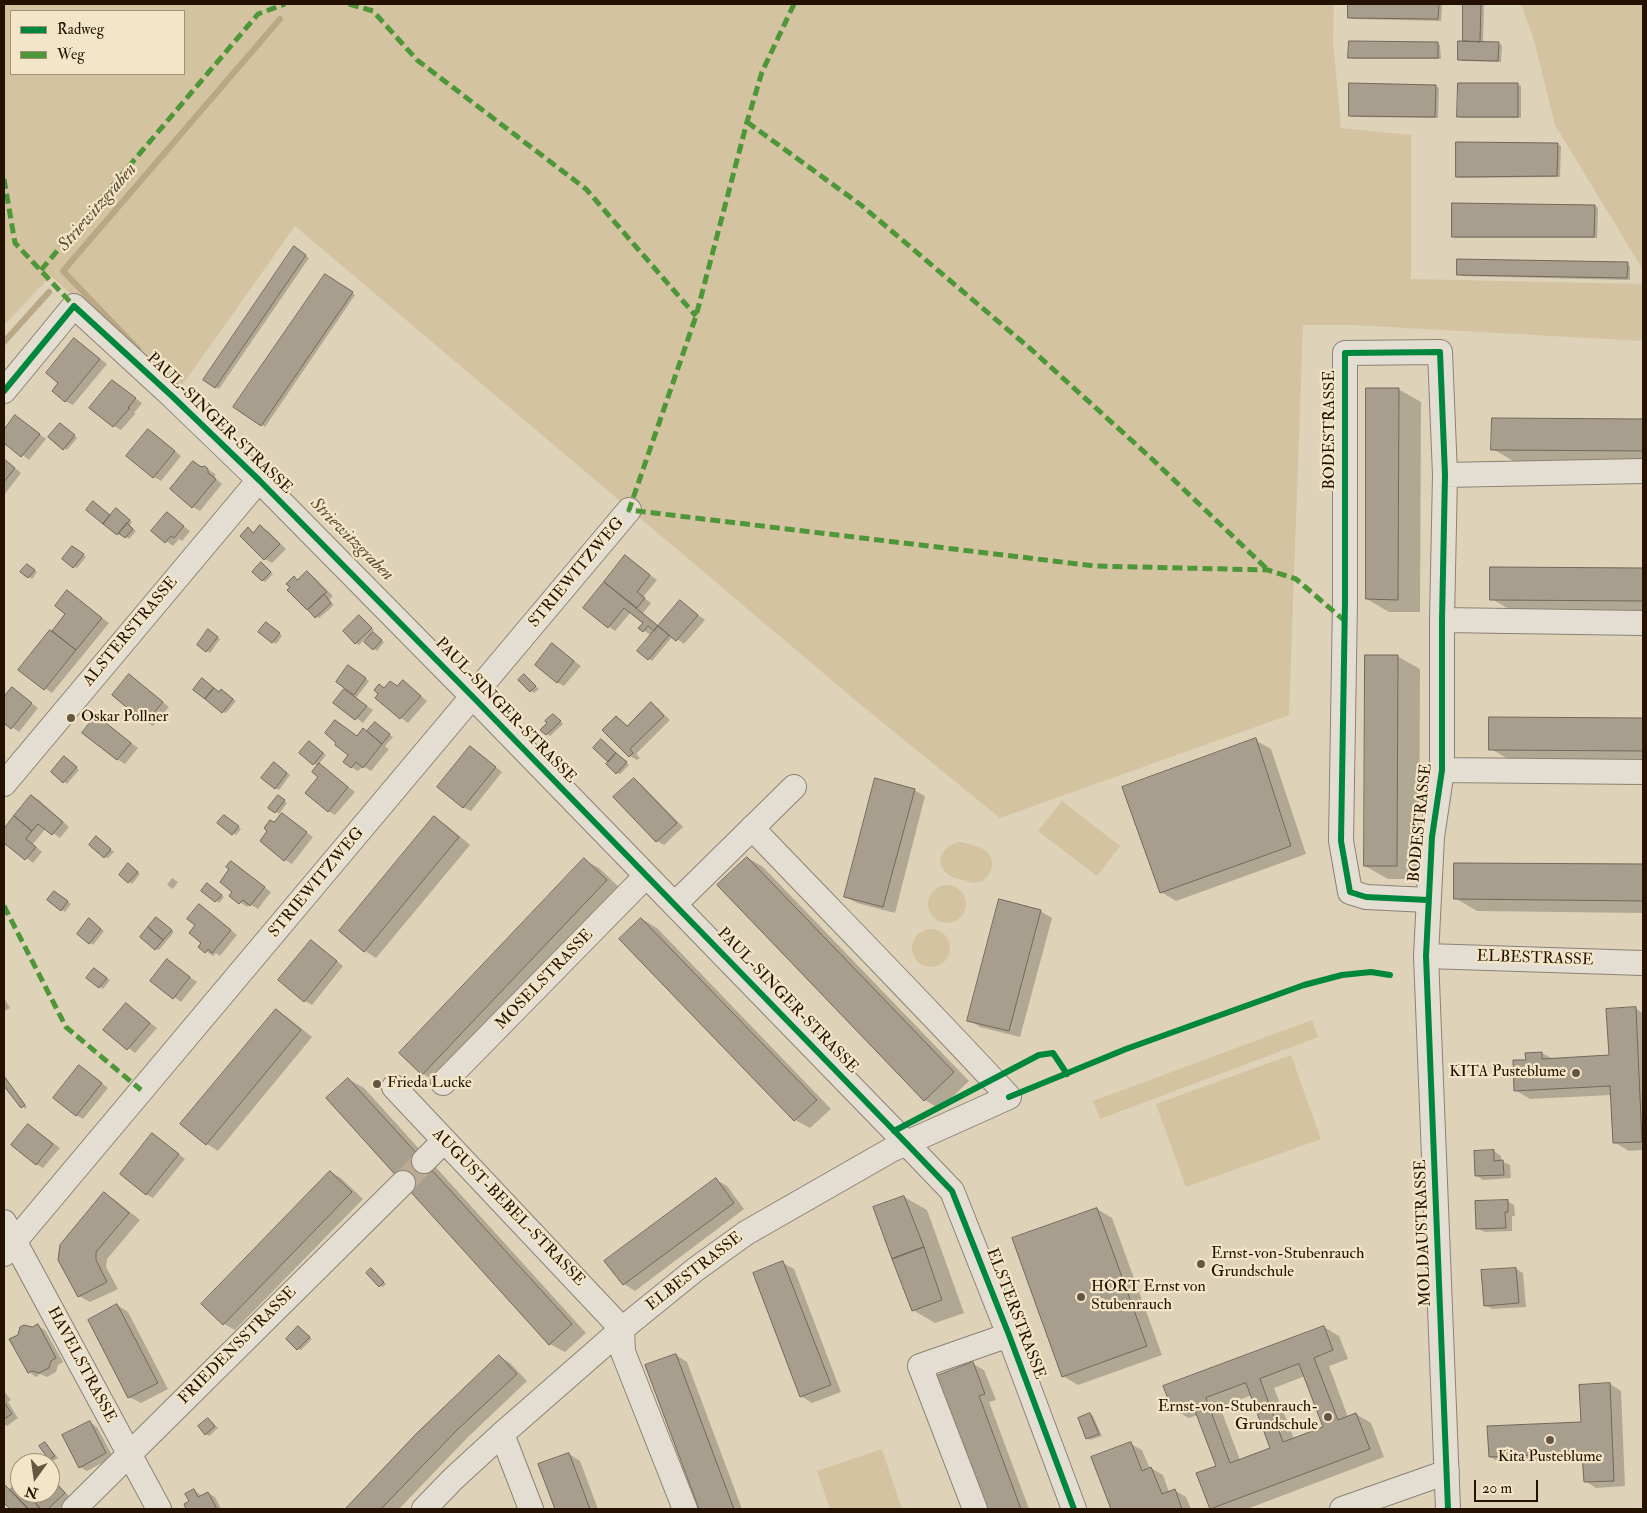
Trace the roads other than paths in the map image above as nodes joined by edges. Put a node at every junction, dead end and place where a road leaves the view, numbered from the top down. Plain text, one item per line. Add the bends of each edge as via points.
1 (4, 392) edge
2 (1643, 471) edge
3 (1445, 475) junction
4 (259, 480) junction
5 (629, 510) dead end
6 (1442, 620) junction
7 (1643, 624) edge
8 (473, 697) junction
9 (1442, 770) junction
10 (1643, 772) edge
11 (4, 784) edge
12 (794, 787) dead end
13 (752, 828) junction
14 (646, 876) junction
15 (1428, 900) junction
16 (675, 904) junction
17 (1426, 956) junction
18 (1643, 963) edge
19 (443, 1083) dead end
20 (394, 1087) dead end
21 (444, 1141) junction
22 (907, 1144) junction
23 (424, 1161) tunnel mouth
24 (403, 1183) tunnel mouth
25 (4, 1222) edge
26 (9, 1248) edge
27 (622, 1329) junction
28 (1009, 1335) junction
29 (502, 1434) junction
30 (129, 1453) junction
31 (1447, 1472) junction
32 (74, 1509) edge
33 (159, 1509) edge
34 (424, 1509) edge
35 (532, 1509) edge
36 (685, 1509) edge
37 (975, 1509) edge
38 (1074, 1509) edge
39 (1342, 1509) edge
40 (1448, 1509) edge

1 - 4 street, PAUL-SINGER-STRASSE via 74,306
2 - 3 street
3 - 6 street, BODESTRASSE
3 - 15 street, BODESTRASSE via 1440,352 1345,353 1341,842 1350,892 1366,897
4 - 8 street, PAUL-SINGER-STRASSE
4 - 11 street, ALSTERSTRASSE
5 - 8 street, STRIEWITZWEG
6 - 7 street
6 - 9 street, BODESTRASSE
8 - 14 street, PAUL-SINGER-STRASSE
8 - 26 street, STRIEWITZWEG
9 - 10 street, BODESTRASSE
9 - 15 street, BODESTRASSE via 1432,837
12 - 13 street
13 - 16 street
13 - 22 street, ELBESTRASSE via 1009,1097
14 - 16 street, PAUL-SINGER-STRASSE
14 - 19 street, MOSELSTRASSE
15 - 17 street, BODESTRASSE
16 - 22 street, PAUL-SINGER-STRASSE
17 - 18 street, ELBESTRASSE
17 - 31 street, MOLDAUSTRASSE
20 - 21 street, AUGUST-BEBEL-STRASSE
21 - 23 street
21 - 27 street, AUGUST-BEBEL-STRASSE
22 - 27 street, ELBESTRASSE via 836,1180 746,1233
22 - 28 street, ELSTERSTRASSE via 952,1191
24 - 30 street, FRIEDENSSTRASSE
25 - 26 street, HAVELSTRASSE
26 - 30 street, HAVELSTRASSE
27 - 29 street, ELBESTRASSE
27 - 36 street via 623,1352
28 - 37 street via 920,1366
28 - 38 street, ELSTERSTRASSE
29 - 34 street, ELBESTRASSE
29 - 35 street
30 - 32 street, FRIEDENSSTRASSE
30 - 33 street, HAVELSTRASSE
31 - 39 street
31 - 40 street, MOLDAUSTRASSE

